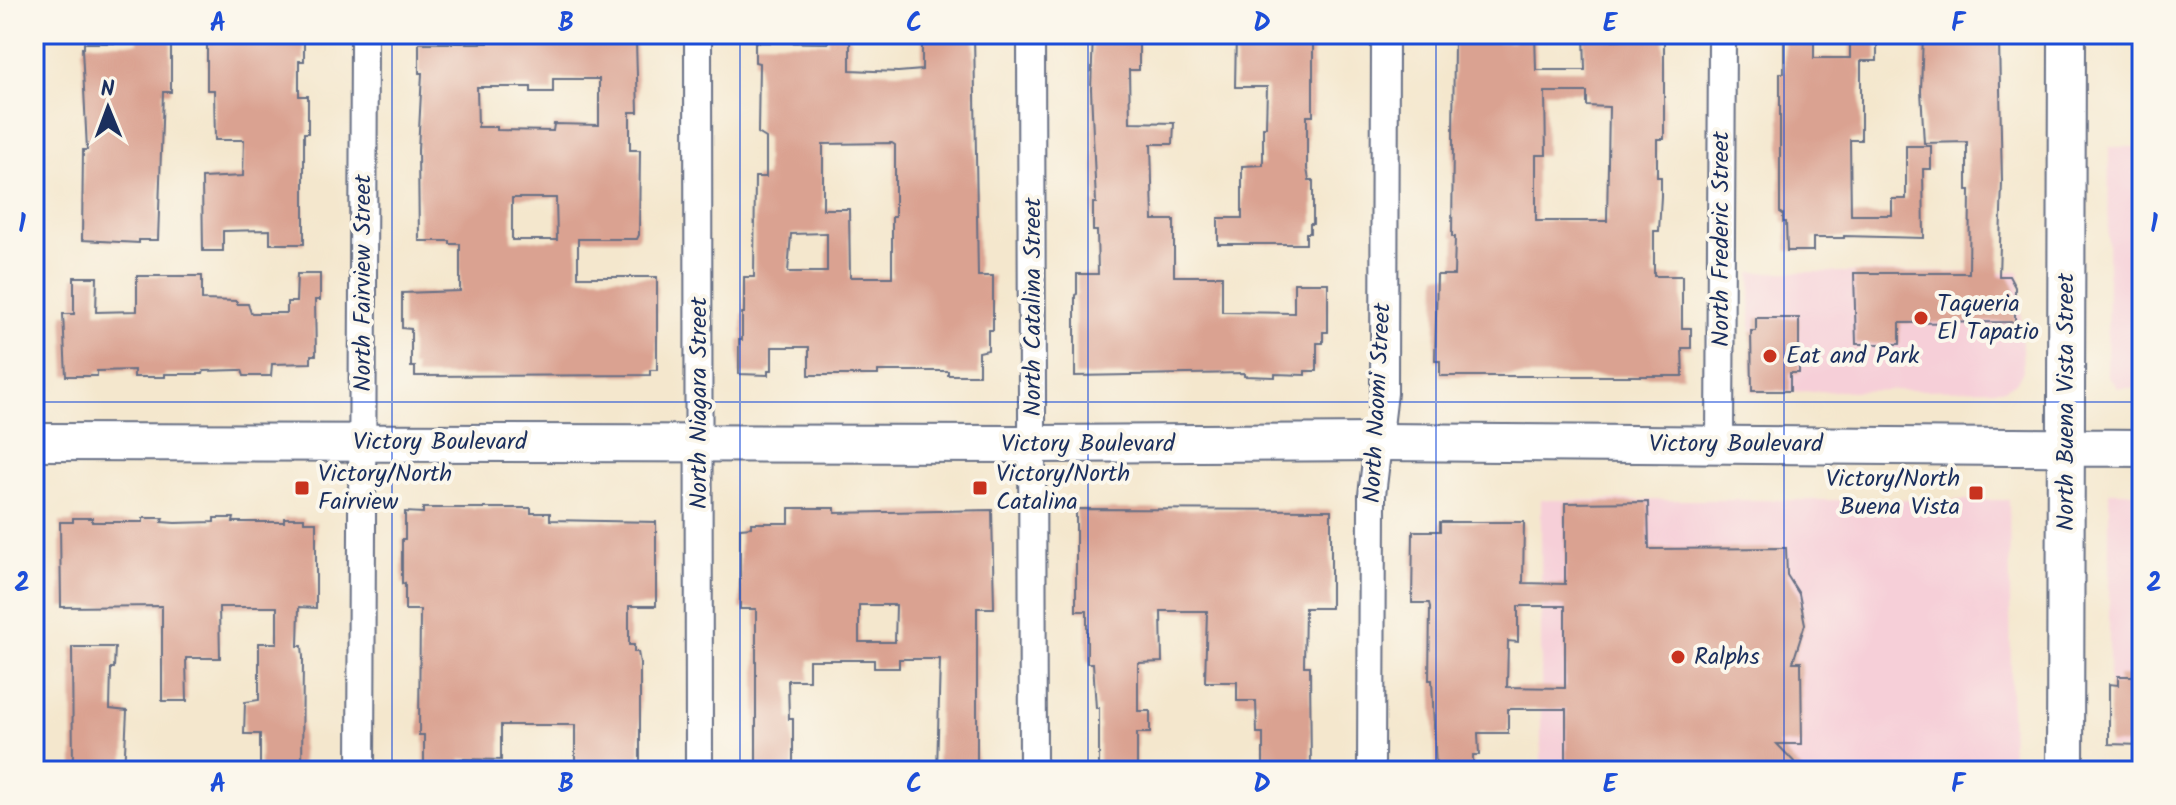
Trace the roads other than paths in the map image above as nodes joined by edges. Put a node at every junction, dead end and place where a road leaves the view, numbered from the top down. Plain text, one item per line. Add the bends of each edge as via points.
1 (364, 34) edge
2 (698, 34) edge
3 (1031, 34) edge
4 (1385, 34) edge
5 (1722, 34) edge
6 (2067, 34) edge
7 (34, 442) edge
8 (361, 442) junction
9 (1380, 442) junction
10 (699, 443) junction
11 (1720, 443) junction
12 (1033, 444) junction
13 (2065, 447) junction
14 (2142, 448) edge
15 (361, 771) edge
16 (699, 771) edge
17 (1033, 771) edge
18 (1371, 771) edge
19 (2065, 771) edge

1 - 8 street, North Fairview Street
2 - 10 street, North Niagara Street
3 - 12 street, North Catalina Street
4 - 9 street, North Naomi Street
5 - 11 street, North Frederic Street
6 - 13 main road, North Buena Vista Street
7 - 8 main road, Victory Boulevard
8 - 10 main road, Victory Boulevard
8 - 15 street, North Fairview Street
9 - 11 main road, Victory Boulevard
9 - 12 main road, Victory Boulevard
9 - 18 street, North Naomi Street via 1372,495
10 - 12 main road, Victory Boulevard
10 - 16 street, North Niagara Street
11 - 13 main road, Victory Boulevard
12 - 17 street, North Catalina Street
13 - 14 main road, Victory Boulevard
13 - 19 main road, North Buena Vista Street

